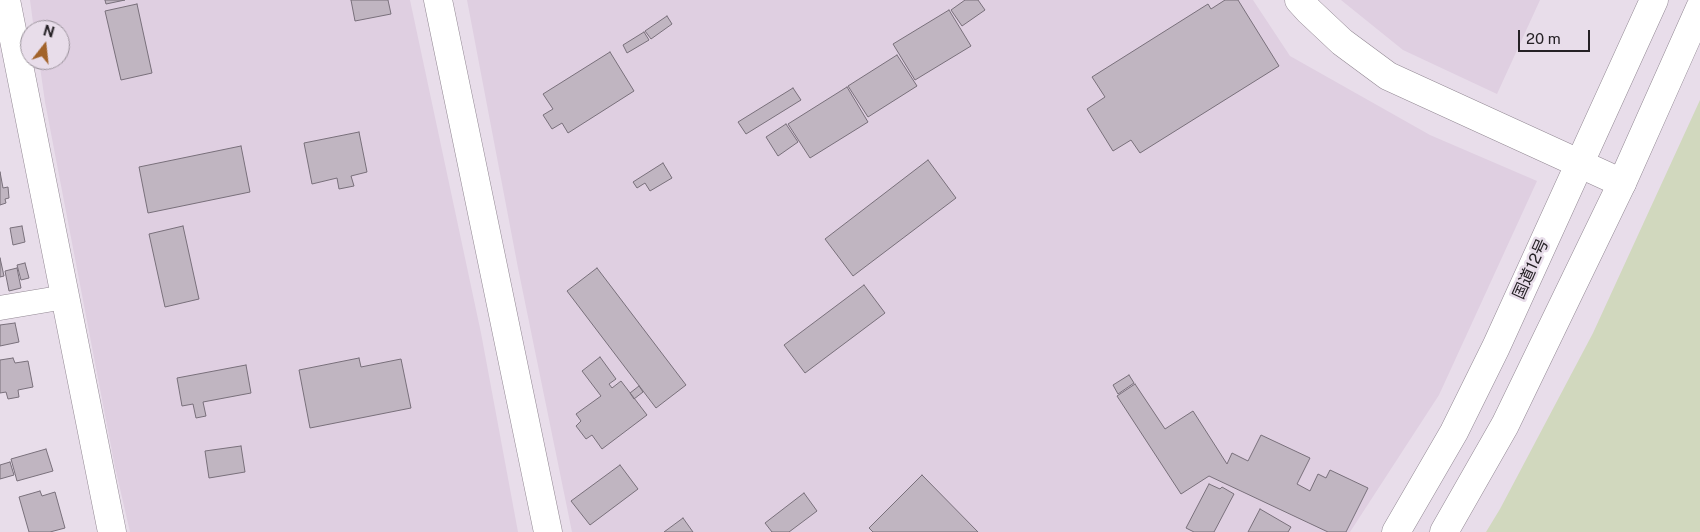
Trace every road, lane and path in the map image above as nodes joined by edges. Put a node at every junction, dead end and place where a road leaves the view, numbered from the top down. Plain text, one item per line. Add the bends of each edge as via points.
1 (6, 0) edge
2 (438, 0) edge
3 (1299, 0) edge
4 (1654, 0) edge
5 (1700, 8) edge
6 (1579, 164) junction
7 (1622, 183) junction
8 (64, 297) junction
9 (0, 308) edge
10 (112, 532) edge
11 (548, 532) edge
12 (1396, 532) edge
13 (1444, 532) edge

1 - 8 main road
2 - 11 main road
3 - 6 main road via 1342,42 1388,76
4 - 6 main road, 国道12号
5 - 7 main road
6 - 7 main road
6 - 12 main road, 国道12号 via 1454,432
7 - 13 main road via 1505,425
8 - 9 street
8 - 10 main road

